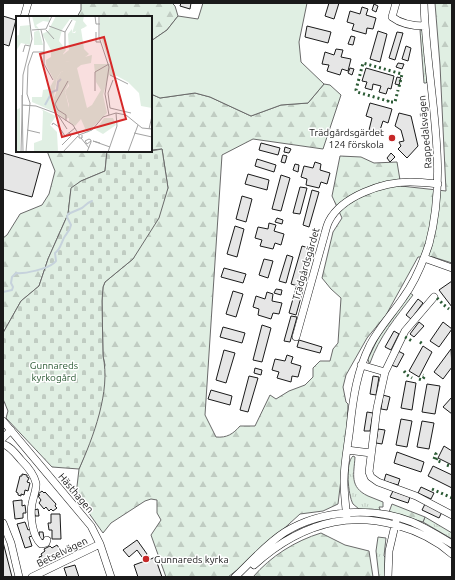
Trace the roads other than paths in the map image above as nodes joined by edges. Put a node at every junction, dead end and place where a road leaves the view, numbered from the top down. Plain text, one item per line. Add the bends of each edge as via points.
1 (28, 3) edge
2 (396, 3) edge
3 (424, 3) edge
4 (24, 16) edge
5 (425, 26) junction
6 (438, 184) junction
7 (424, 258) junction
8 (452, 268) edge
9 (434, 297) dead end
10 (296, 337) dead end
11 (361, 366) junction
12 (385, 372) junction
13 (3, 421) edge
14 (11, 430) junction
15 (3, 438) edge
16 (3, 444) edge
17 (347, 450) junction
18 (370, 453) junction
19 (452, 515) edge
20 (346, 517) junction
21 (397, 517) junction
22 (3, 523) edge
23 (396, 525) junction
24 (47, 540) dead end
25 (100, 544) junction
26 (452, 544) edge
27 (452, 554) edge
28 (20, 577) edge
29 (32, 577) edge
30 (111, 577) edge
31 (235, 577) edge
32 (241, 577) edge
33 (388, 577) edge

1 - 4 street
2 - 5 street via 392,17 415,26
3 - 5 street, Rappedalsvägen
5 - 6 street, Rappedalsvägen
6 - 7 street, Rappedalsvägen via 433,226
6 - 10 street, Trädgårdsgärdet via 409,182 383,185 360,193 335,213 329,220
7 - 8 street
7 - 11 street, Rappedalsvägen via 410,288 378,331
9 - 12 street via 405,331
11 - 12 street
11 - 17 street, Rappedalsvägen via 354,394
12 - 18 street
13 - 14 street, Hästhagen
14 - 15 street
14 - 25 street, Hästhagen via 86,519
16 - 24 street via 10,446 34,476 36,484 31,513 34,531 41,544
17 - 18 street
17 - 20 street, Rappedalsvägen via 344,481
18 - 19 street via 369,472 374,480 416,496
20 - 21 street via 371,513
20 - 23 street
20 - 31 street via 316,519 298,525 269,544
20 - 32 street via 291,538
21 - 23 street
21 - 26 street via 424,527
22 - 28 street
23 - 27 street via 427,536
23 - 33 street
25 - 29 street, Betselvägen
25 - 30 street, Hästhagen

